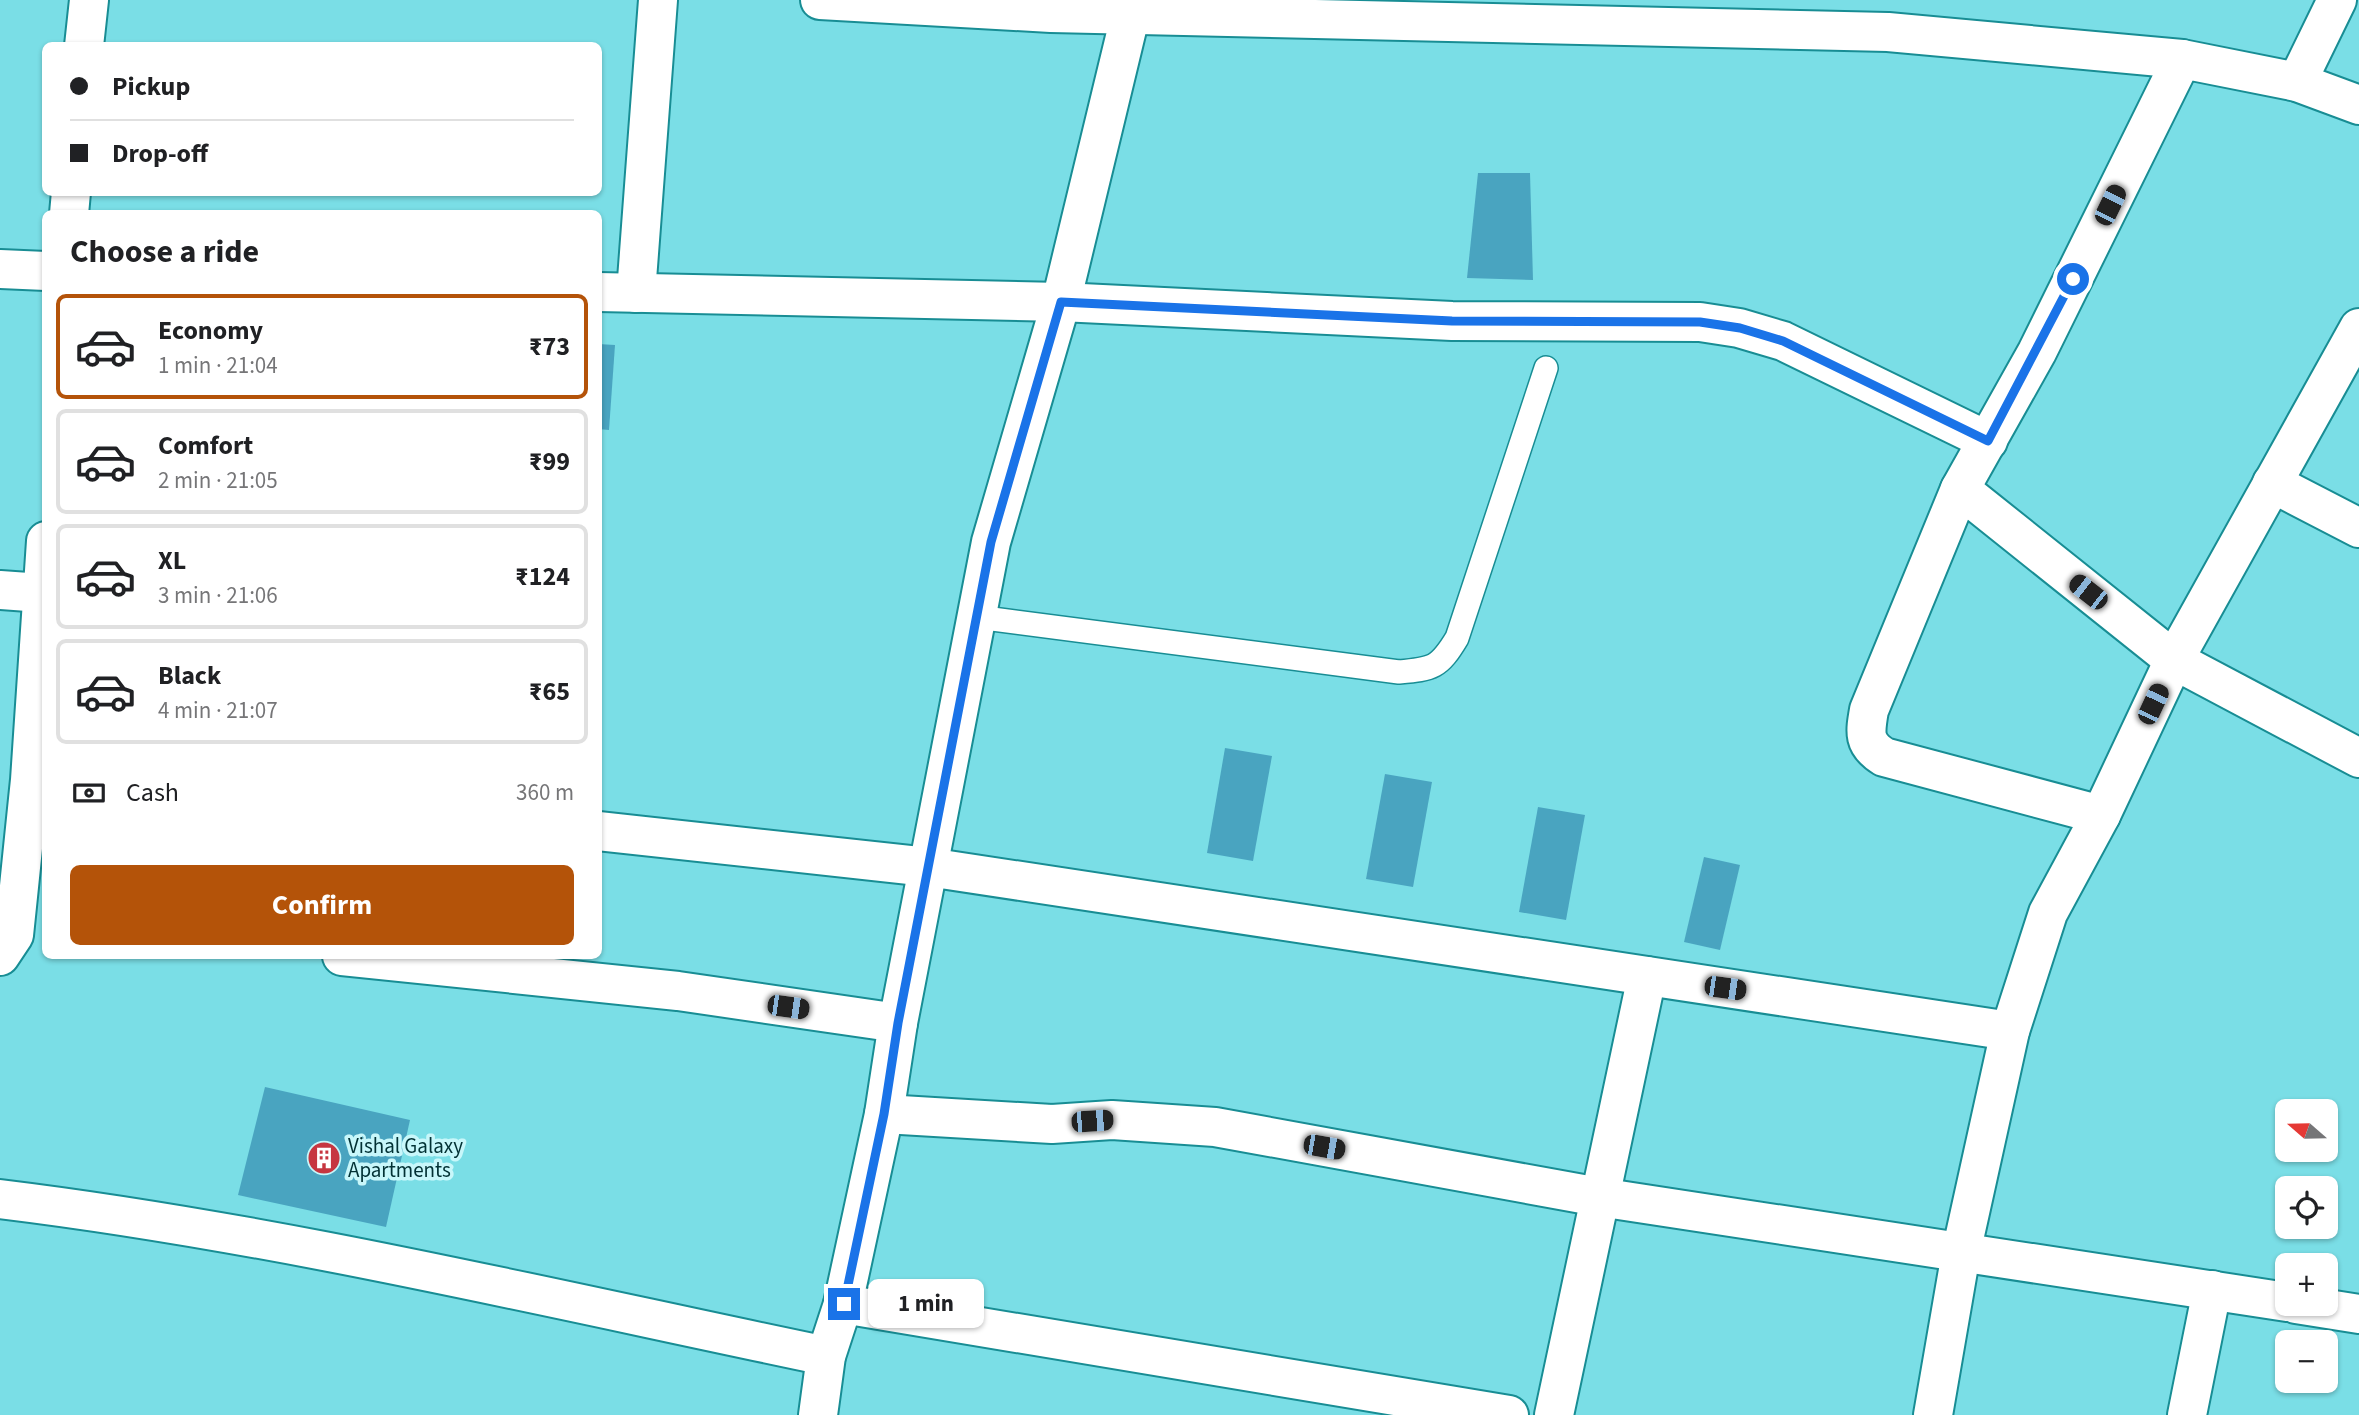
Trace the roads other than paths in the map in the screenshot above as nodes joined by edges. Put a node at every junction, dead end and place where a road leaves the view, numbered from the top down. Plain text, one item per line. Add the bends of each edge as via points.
1 (89, 0) edge
2 (658, 0) edge
3 (820, 0) edge
4 (2337, 0) edge
5 (1132, 7) edge
6 (85, 42) edge
7 (2182, 59) junction
8 (2297, 82) junction
9 (2359, 105) edge
10 (0, 269) edge
11 (42, 271) edge
12 (602, 292) edge
13 (636, 293) junction
14 (1061, 302) junction
15 (2359, 328) edge
16 (1546, 369) dead end
17 (1988, 441) junction
18 (2273, 483) junction
19 (1960, 489) junction
20 (2359, 528) edge
21 (0, 590) edge
22 (42, 593) joint
23 (977, 617) junction
24 (2174, 660) junction
25 (2359, 758) edge
26 (25, 780) edge
27 (2101, 815) junction
28 (602, 831) edge
29 (928, 867) junction
30 (20, 942) edge
31 (371, 959) edge
32 (1647, 976) junction
33 (898, 1023) junction
34 (2010, 1031) junction
35 (884, 1114) junction
36 (1599, 1197) junction
37 (0, 1199) edge
38 (1961, 1253) junction
39 (2212, 1290) junction
40 (2275, 1300) edge
41 (844, 1304) junction
42 (2338, 1311) edge
43 (2359, 1314) edge
44 (826, 1356) junction
45 (818, 1415) edge
46 (1509, 1415) edge
47 (1554, 1415) edge
48 (1933, 1415) edge
49 (2187, 1415) edge

1 - 6 street
2 - 13 street
3 - 5 street
4 - 8 street
5 - 7 street via 1888,32
5 - 14 street
7 - 8 street
7 - 17 street
8 - 9 street
10 - 11 street
12 - 13 street
13 - 14 street
14 - 17 street via 1452,321 1700,322 1783,341
14 - 23 street via 991,542
15 - 18 street
16 - 23 lane via 1457,638 1445,659 1427,669 1399,673
17 - 19 street
18 - 20 street
18 - 24 street
19 - 24 street
19 - 27 street via 1870,710 1865,737 1871,749 1884,757
21 - 22 street
22 - 26 street
23 - 29 street
24 - 25 street
24 - 27 street
26 - 30 street
27 - 34 street via 2049,913
28 - 29 street
29 - 32 street
29 - 33 street
31 - 33 street via 678,991
32 - 34 street
32 - 36 street
33 - 35 street
34 - 38 street
35 - 36 street via 1215,1127
35 - 41 street
36 - 38 street
36 - 47 street
37 - 44 street via 137,1217 369,1261
38 - 39 street
38 - 48 street
39 - 40 street
39 - 49 street
41 - 44 street
41 - 46 street
42 - 43 street
44 - 45 street

